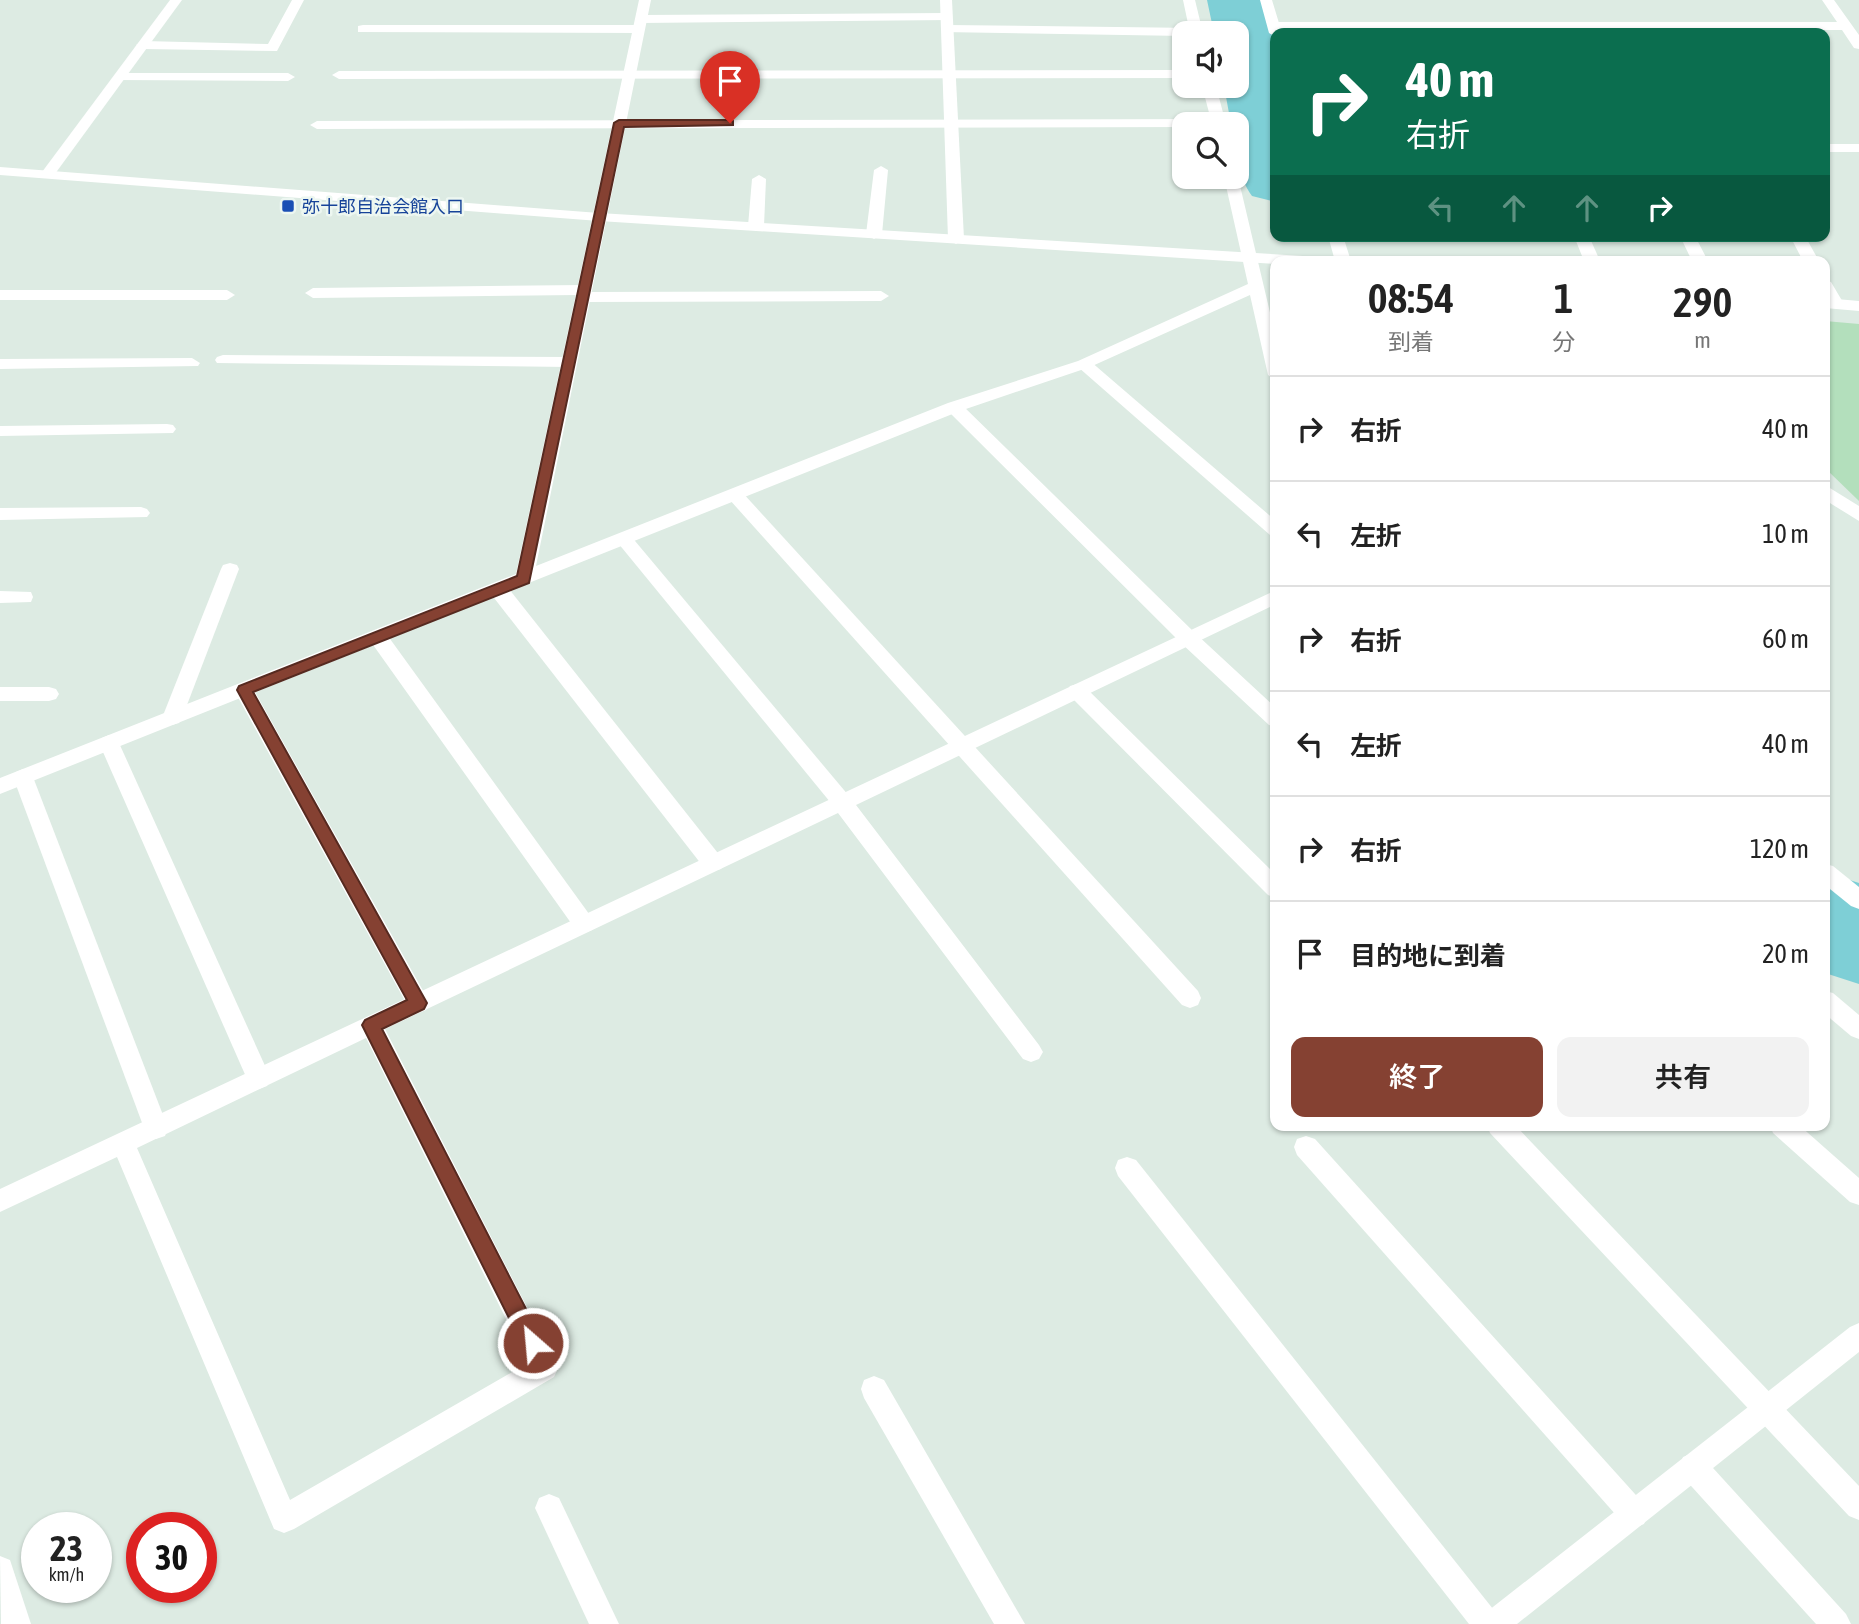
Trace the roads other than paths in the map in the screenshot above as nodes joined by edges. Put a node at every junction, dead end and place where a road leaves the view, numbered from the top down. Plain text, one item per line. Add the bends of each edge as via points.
1 (176, 0) edge
2 (298, 0) edge
3 (645, 0) edge
4 (946, 0) edge
5 (1189, 0) edge
6 (1266, 0) edge
7 (1828, 0) edge
8 (1194, 21) edge
9 (947, 23) junction
10 (640, 24) junction
11 (1845, 26) junction
12 (1275, 28) edge
13 (1465, 28) edge
14 (363, 29) dead end
15 (1172, 31) edge
16 (143, 45) junction
17 (1859, 45) edge
18 (1172, 74) edge
19 (339, 75) dead end
20 (629, 75) junction
21 (949, 75) junction
22 (120, 77) junction
23 (289, 77) dead end
24 (619, 123) junction
25 (951, 123) junction
26 (1172, 124) edge
27 (317, 125) dead end
28 (1830, 148) edge
29 (1859, 148) edge
30 (881, 170) dead end
31 (0, 171) edge
32 (47, 175) junction
33 (760, 178) dead end
34 (1234, 189) edge
35 (599, 217) junction
36 (756, 226) junction
37 (874, 234) junction
38 (956, 239) junction
39 (1249, 257) junction
40 (1270, 258) edge
41 (1254, 287) junction
42 (313, 293) dead end
43 (583, 294) junction
44 (0, 295) edge
45 (227, 295) dead end
46 (881, 296) dead end
47 (1831, 304) edge
48 (1859, 306) edge
49 (1270, 352) edge
50 (223, 360) dead end
51 (569, 362) junction
52 (192, 363) dead end
53 (0, 364) edge
54 (1084, 364) junction
55 (954, 407) junction
56 (167, 429) dead end
57 (0, 431) edge
58 (735, 495) junction
59 (1830, 495) edge
60 (141, 513) dead end
61 (0, 514) edge
62 (1859, 515) edge
63 (1270, 526) edge
64 (624, 539) junction
65 (230, 569) dead end
66 (524, 579) junction
67 (498, 589) junction
68 (0, 597) edge
69 (23, 597) dead end
70 (1270, 599) edge
71 (378, 637) junction
72 (1188, 638) junction
73 (244, 690) junction
74 (1077, 691) junction
75 (0, 694) edge
76 (49, 694) dead end
77 (1270, 714) edge
78 (172, 718) junction
79 (109, 743) junction
80 (962, 745) junction
81 (23, 777) junction
82 (0, 786) edge
83 (842, 802) junction
84 (713, 863) junction
85 (1830, 876) edge
86 (1270, 884) edge
87 (1859, 900) edge
88 (584, 924) junction
89 (1190, 998) dead end
90 (418, 1003) junction
91 (1830, 1003) edge
92 (371, 1025) junction
93 (1859, 1029) edge
94 (1031, 1052) dead end
95 (259, 1079) junction
96 (156, 1128) junction
97 (1505, 1131) edge
98 (1790, 1131) edge
99 (123, 1143) junction
100 (1306, 1147) dead end
101 (1127, 1168) dead end
102 (1859, 1194) edge
103 (0, 1201) edge
104 (1859, 1336) edge
105 (873, 1389) dead end
106 (1765, 1410) junction
107 (1693, 1466) junction
108 (1859, 1506) edge
109 (549, 1508) dead end
110 (1634, 1514) junction
111 (0, 1570) edge
112 (16, 1624) edge
113 (604, 1624) edge
114 (1010, 1624) edge
115 (1487, 1624) edge
116 (1494, 1624) edge
117 (1836, 1624) edge

1 - 16 street
2 - 16 street via 272,48
3 - 10 street
4 - 9 street
5 - 8 street
6 - 12 street
7 - 11 street
9 - 10 street
9 - 15 street
9 - 21 street
10 - 14 street
10 - 20 street
11 - 13 street
11 - 17 street
16 - 22 street
18 - 21 street
19 - 20 street
20 - 21 street
20 - 24 street
21 - 25 street
22 - 23 street
22 - 32 street
24 - 25 street
24 - 27 street
24 - 35 street
25 - 26 street
25 - 38 street
28 - 29 street
30 - 37 street
31 - 32 street
32 - 35 street
33 - 36 street
34 - 39 street
35 - 36 street
35 - 43 street
36 - 37 street
37 - 38 street
38 - 39 street
39 - 40 street
39 - 41 street
41 - 49 street
41 - 54 street
42 - 43 street
43 - 46 street
43 - 51 street
44 - 45 street
47 - 48 street
50 - 51 street
51 - 66 street
52 - 53 street
54 - 55 street
54 - 63 street
55 - 58 street
55 - 72 street
56 - 57 street
58 - 64 street
58 - 80 street
59 - 62 street
60 - 61 street
64 - 66 street
64 - 83 street
65 - 78 street
66 - 67 street
67 - 71 street
67 - 84 street
68 - 69 street
70 - 72 street
71 - 73 street
71 - 88 street
72 - 74 street
72 - 77 street
73 - 78 street
73 - 90 street
74 - 80 street
74 - 86 street
75 - 76 street
78 - 79 street
79 - 81 street
79 - 95 street
80 - 83 street
80 - 89 street
81 - 82 street
81 - 96 street
83 - 84 street
83 - 94 street
84 - 88 street
85 - 87 street
88 - 90 street
90 - 92 street
91 - 93 street
92 - 95 street
92 - 99 street via 545,1368 284,1519
95 - 96 street
96 - 99 street
97 - 106 street
98 - 102 street
99 - 103 street
100 - 110 street
101 - 115 street
104 - 106 street
105 - 114 street
106 - 107 street
106 - 108 street
107 - 110 street
107 - 117 street
109 - 113 street
110 - 116 street
111 - 112 street

